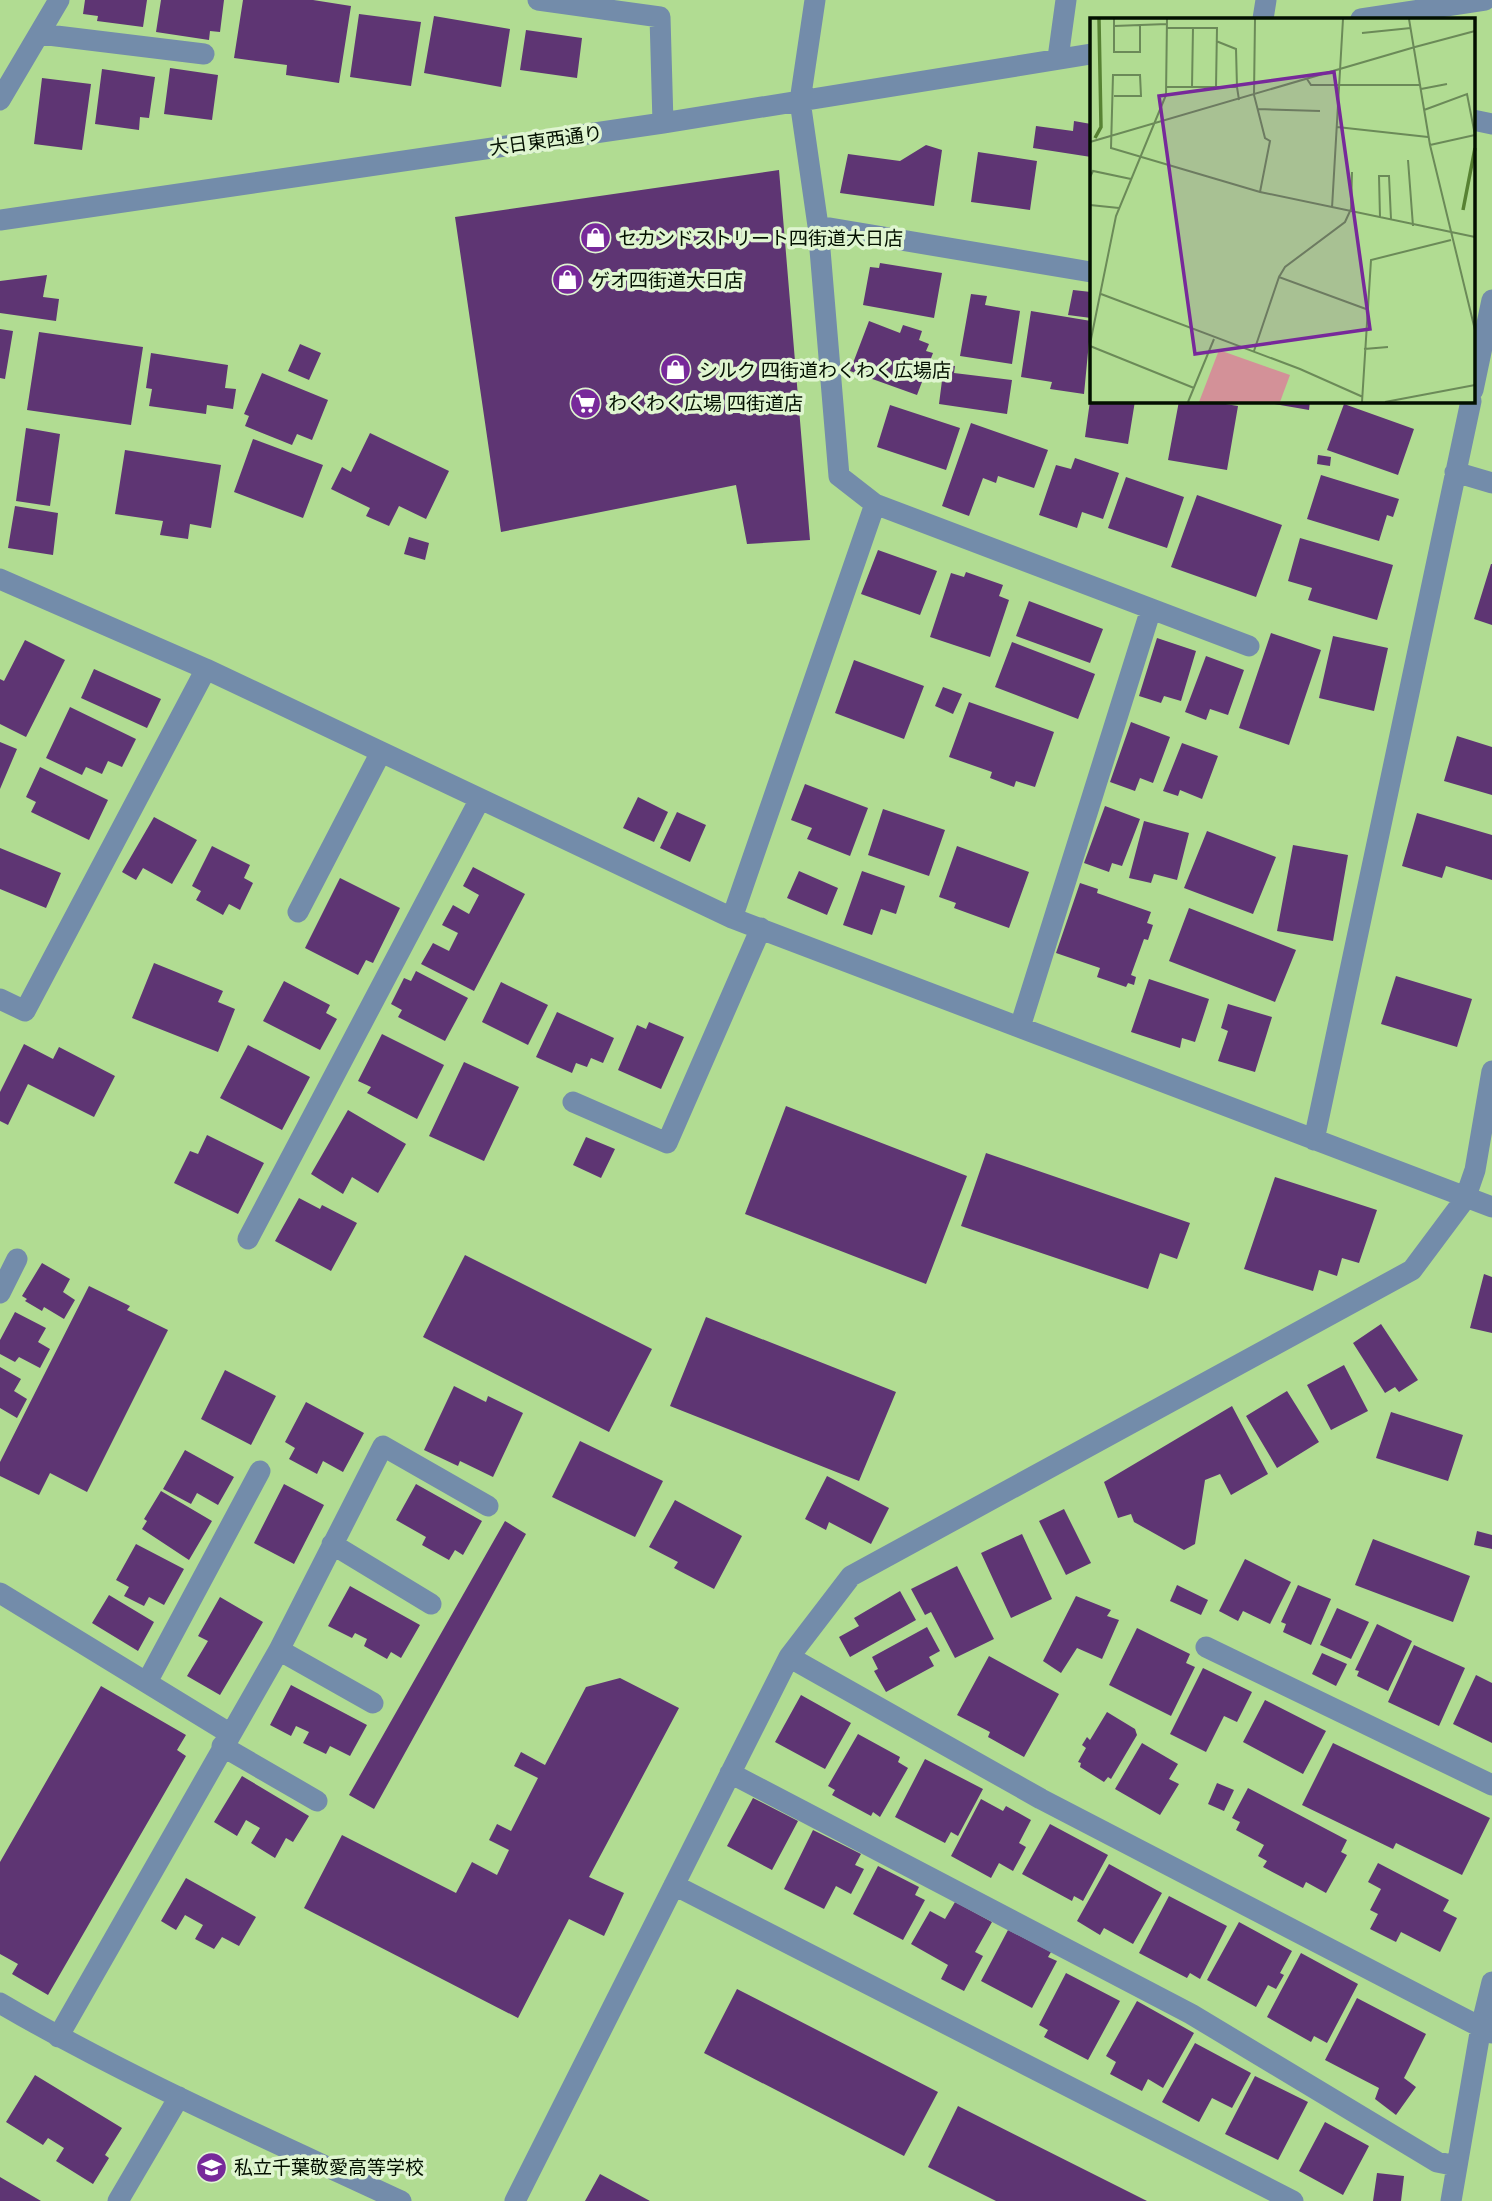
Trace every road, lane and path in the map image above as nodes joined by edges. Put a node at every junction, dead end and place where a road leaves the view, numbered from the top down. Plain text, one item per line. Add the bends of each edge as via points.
1 (59, 0) edge
2 (538, 0) edge
3 (815, 0) edge
4 (1066, 0) edge
5 (1266, 0) edge
6 (1485, 0) edge
7 (661, 9) edge
8 (1264, 18) edge
9 (1368, 18) edge
10 (40, 34) junction
11 (204, 54) dead end
12 (1090, 54) edge
13 (1058, 58) junction
14 (0, 100) edge
15 (800, 101) junction
16 (1474, 120) edge
17 (663, 123) junction
18 (1492, 124) edge
19 (0, 220) edge
20 (818, 226) junction
21 (1090, 272) edge
22 (1492, 300) edge
23 (1474, 385) edge
24 (1471, 402) edge
25 (1455, 472) junction
26 (1492, 483) edge
27 (875, 504) junction
28 (0, 579) edge
29 (1152, 609) junction
30 (1249, 646) dead end
31 (206, 669) junction
32 (381, 752) junction
33 (480, 799) junction
34 (298, 912) dead end
35 (732, 918) junction
36 (761, 929) junction
37 (0, 999) edge
38 (1020, 1027) junction
39 (1492, 1071) edge
40 (573, 1102) dead end
41 (1314, 1140) junction
42 (1465, 1199) junction
43 (1492, 1207) edge
44 (248, 1238) dead end
45 (17, 1259) dead end
46 (0, 1293) edge
47 (260, 1471) dead end
48 (488, 1506) dead end
49 (332, 1544) junction
50 (0, 1593) edge
51 (431, 1604) dead end
52 (1206, 1647) dead end
53 (279, 1650) junction
54 (789, 1657) junction
55 (146, 1682) junction
56 (373, 1703) dead end
57 (226, 1740) junction
58 (730, 1773) junction
59 (1492, 1785) edge
60 (317, 1801) dead end
61 (674, 1885) junction
62 (1492, 1982) edge
63 (0, 2003) edge
64 (1486, 2030) edge
65 (58, 2037) junction
66 (179, 2097) junction
67 (1457, 2166) junction
68 (118, 2201) edge
69 (401, 2201) edge
70 (515, 2201) edge
71 (1293, 2201) edge
72 (1451, 2201) edge

1 - 10 street
2 - 7 street
3 - 15 street
4 - 13 street
5 - 8 street
6 - 9 street
7 - 17 street
10 - 11 street
10 - 14 street
12 - 13 street, 大日東西通り
13 - 15 street, 大日東西通り
15 - 17 street, 大日東西通り
15 - 20 street
16 - 18 street
17 - 19 street, 大日東西通り
20 - 21 street
20 - 27 street via 839,476
22 - 23 street
24 - 25 street
25 - 26 street
25 - 41 street
27 - 29 street
27 - 35 street
28 - 31 street
29 - 30 street
29 - 38 street
31 - 32 street
31 - 37 street via 25,1011
32 - 33 street
32 - 34 street
33 - 35 street
33 - 44 street
35 - 36 street
36 - 38 street
36 - 40 street via 667,1143
38 - 41 street
39 - 42 street via 1475,1170
41 - 42 street
42 - 43 street
42 - 54 street via 1412,1270 851,1576
45 - 46 street
47 - 55 street
48 - 49 street via 383,1446
49 - 51 street
49 - 53 street
50 - 55 street
52 - 59 street
53 - 56 street
53 - 57 street
54 - 58 street
54 - 64 street via 1041,1799
55 - 57 street
57 - 60 street
57 - 65 street
58 - 61 street
58 - 67 street via 1191,2014 1437,2162
61 - 70 street
61 - 71 street
62 - 64 street
63 - 65 street
64 - 67 street
65 - 66 street
66 - 68 street
66 - 69 street
67 - 72 street

